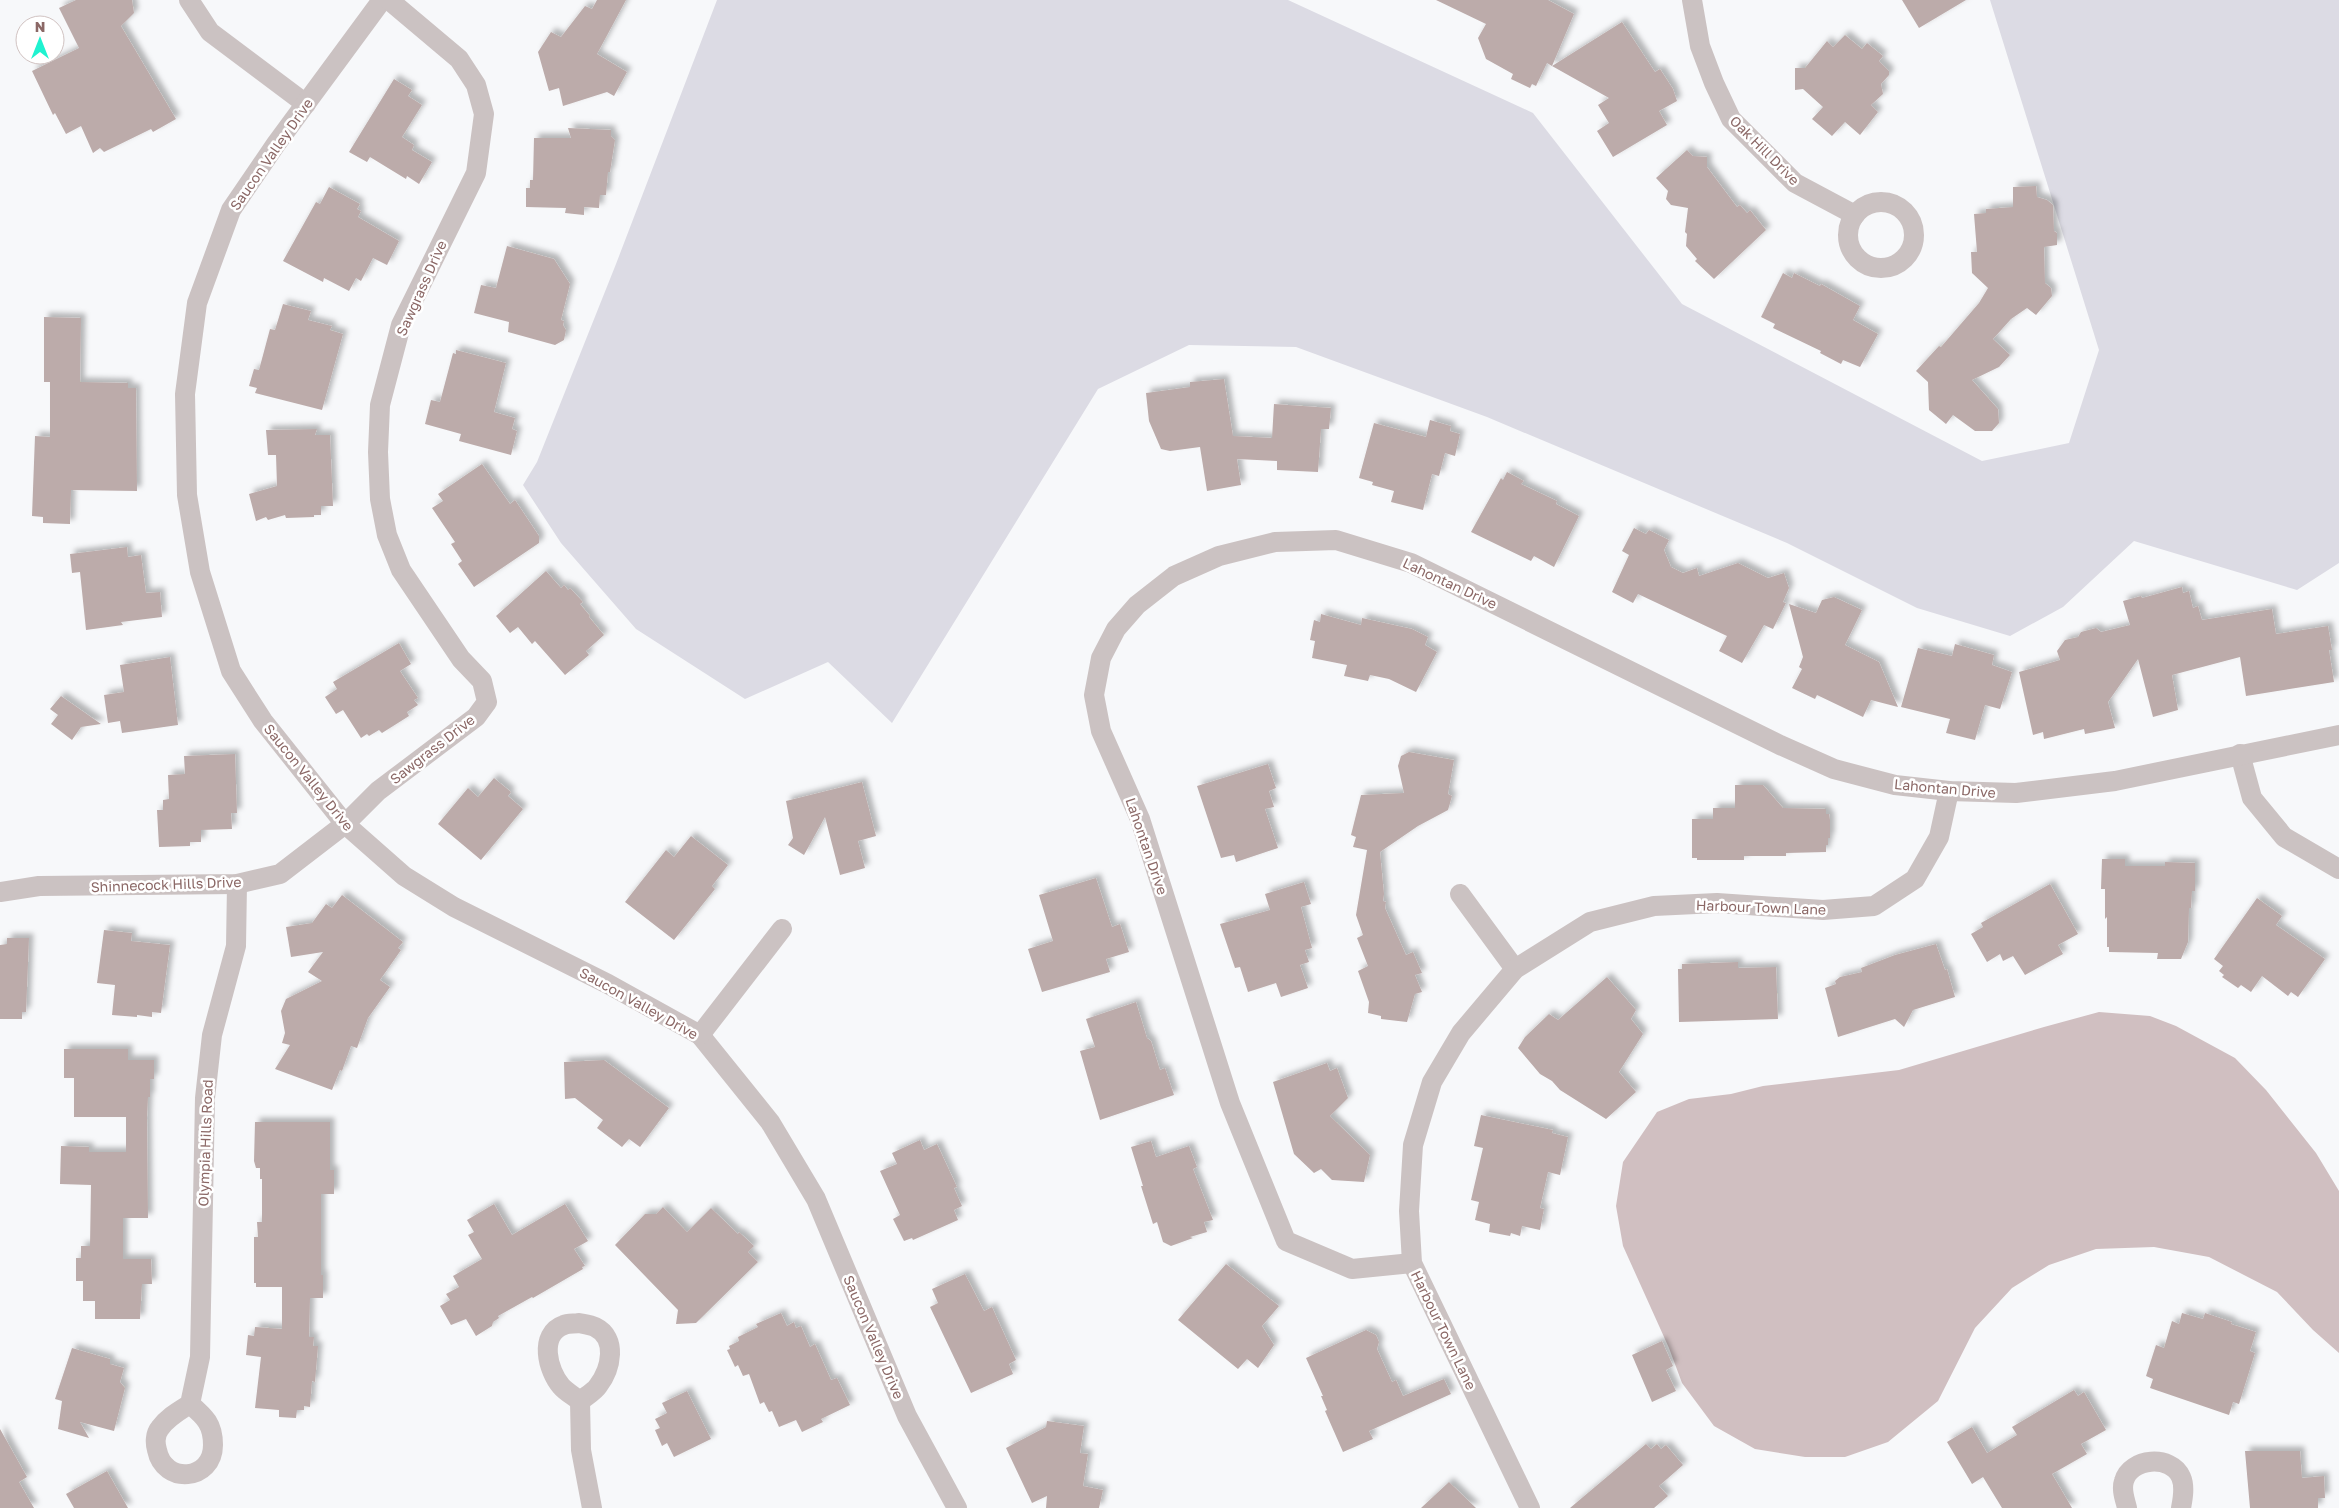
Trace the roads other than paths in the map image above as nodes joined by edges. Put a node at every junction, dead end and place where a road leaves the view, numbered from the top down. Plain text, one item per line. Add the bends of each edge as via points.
1 (189, 0) edge
2 (382, 0) edge
3 (389, 0) edge
4 (1692, 0) edge
5 (306, 104) junction
6 (1855, 215) dead end
7 (2339, 735) edge
8 (2240, 754) junction
9 (1949, 791) junction
10 (345, 824) junction
11 (2339, 869) edge
12 (237, 884) junction
13 (0, 892) edge
14 (1460, 894) dead end
15 (782, 929) dead end
16 (1515, 969) junction
17 (700, 1035) junction
18 (1412, 1263) junction
19 (580, 1401) dead end
20 (190, 1404) dead end
21 (592, 1508) edge
22 (957, 1508) edge
23 (1530, 1508) edge
24 (2127, 1508) edge
25 (2181, 1508) edge

1 - 5 street via 210,32
2 - 5 street, Saucon Valley Drive
3 - 10 street, Sawgrass Drive via 459,59 476,85 484,114 476,173 401,326 380,405 378,452 380,499 387,535 401,570 461,659 482,681 486,702 476,717 378,791
4 - 6 street, Oak Hill Drive via 1700,46 1731,119 1795,182
5 - 10 street, Saucon Valley Drive via 231,210 197,303 185,394 187,495 200,572 231,672 263,721
7 - 8 street, Lahontan Drive
8 - 9 street, Lahontan Drive via 2107,782 2016,793
8 - 11 street via 2252,798 2284,837
9 - 16 street, Harbour Town Lane via 1939,837 1915,879 1874,906 1823,910 1716,903 1654,906 1590,922
9 - 18 street, Lahontan Drive via 1895,785 1834,769 1411,562 1336,540 1275,542 1219,556 1174,576 1137,605 1116,629 1101,658 1094,695 1101,731 1140,819 1230,1103 1286,1241 1352,1269
10 - 12 street, Shinnecock Hills Drive via 280,874
10 - 17 street, Saucon Valley Drive via 404,876 454,907 608,984
12 - 13 street, Shinnecock Hills Drive via 39,886
12 - 20 street, Olympia Hills Road via 236,946 212,1035 205,1098 200,1357
14 - 16 street
15 - 17 street
16 - 18 street, Harbour Town Lane via 1461,1033 1432,1082 1413,1145 1409,1211
17 - 22 street, Saucon Valley Drive via 770,1122 816,1199 907,1416
18 - 23 street, Harbour Town Lane
19 - 21 street via 581,1450
24 - 25 street via 2122,1492 2123,1481 2128,1472 2148,1462 2172,1467 2180,1475 2183,1486

